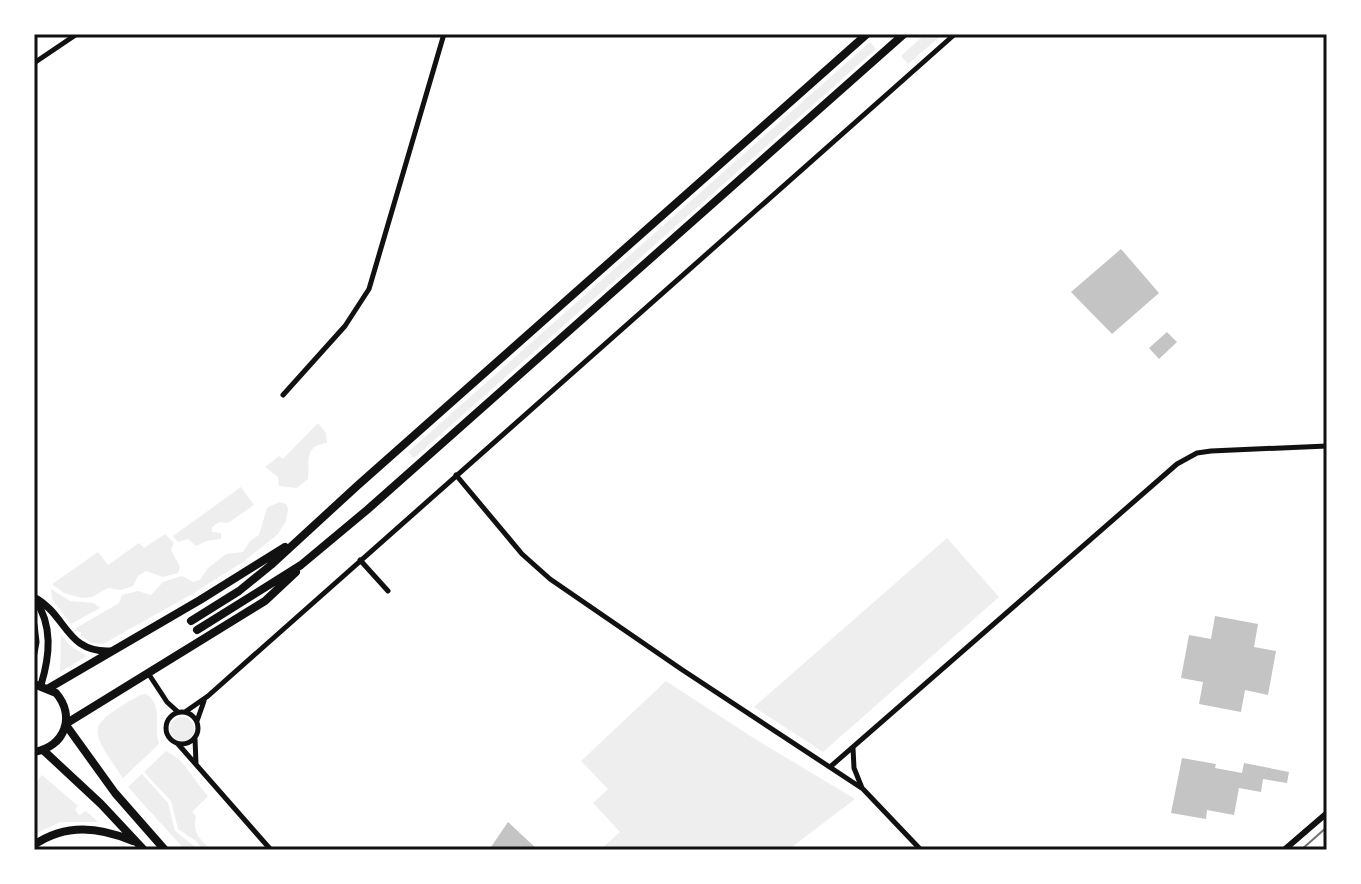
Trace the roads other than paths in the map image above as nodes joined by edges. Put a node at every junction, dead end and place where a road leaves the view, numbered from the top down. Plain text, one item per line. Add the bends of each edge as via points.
1 (77, 34) edge
2 (444, 34) edge
3 (867, 34) edge
4 (904, 34) edge
5 (955, 34) edge
6 (34, 63) edge
7 (283, 395) dead end
8 (1327, 446) edge
9 (456, 475) junction
10 (291, 545) junction
11 (360, 560) junction
12 (301, 565) junction
13 (388, 591) dead end
14 (34, 597) edge
15 (191, 621) dead end
16 (34, 625) edge
17 (197, 630) dead end
18 (112, 651) junction
19 (34, 653) edge
20 (148, 673) junction
21 (41, 686) edge
22 (207, 697) junction
23 (164, 698) junction
24 (182, 712) junction
25 (169, 719) junction
26 (197, 721) junction
27 (67, 724) junction
28 (195, 739) junction
29 (178, 744) junction
30 (853, 748) junction
31 (38, 751) edge
32 (196, 764) junction
33 (830, 767) junction
34 (863, 789) junction
35 (1327, 813) edge
36 (34, 845) edge
37 (138, 848) edge
38 (165, 850) edge
39 (271, 850) edge
40 (921, 850) edge
41 (1284, 850) edge

1 - 6 street
2 - 7 street via 369,289 345,326
3 - 10 main road
4 - 12 main road
5 - 9 street
8 - 30 street via 1211,451 1177,464
9 - 11 street
9 - 33 street via 522,554 550,579
10 - 15 main road via 239,591
10 - 18 main road
11 - 13 street
11 - 22 street
12 - 17 main road
12 - 20 main road via 265,601
14 - 18 main road via 77,643
14 - 21 main road via 49,636
16 - 19 main road
18 - 21 main road
20 - 23 street
20 - 27 main road
21 - 27 main road via 61,699
22 - 24 street
22 - 26 street
23 - 24 street
23 - 25 street
24 - 25 street
24 - 26 street
25 - 29 street via 167,734
26 - 28 street
27 - 31 main road via 60,738
27 - 38 main road via 102,777
28 - 29 street
28 - 32 street
29 - 32 street
30 - 33 street
30 - 34 street
31 - 37 main road via 82,785
32 - 39 street
33 - 34 street
34 - 40 street
35 - 41 street
36 - 37 main road via 57,833 86,828 114,833

